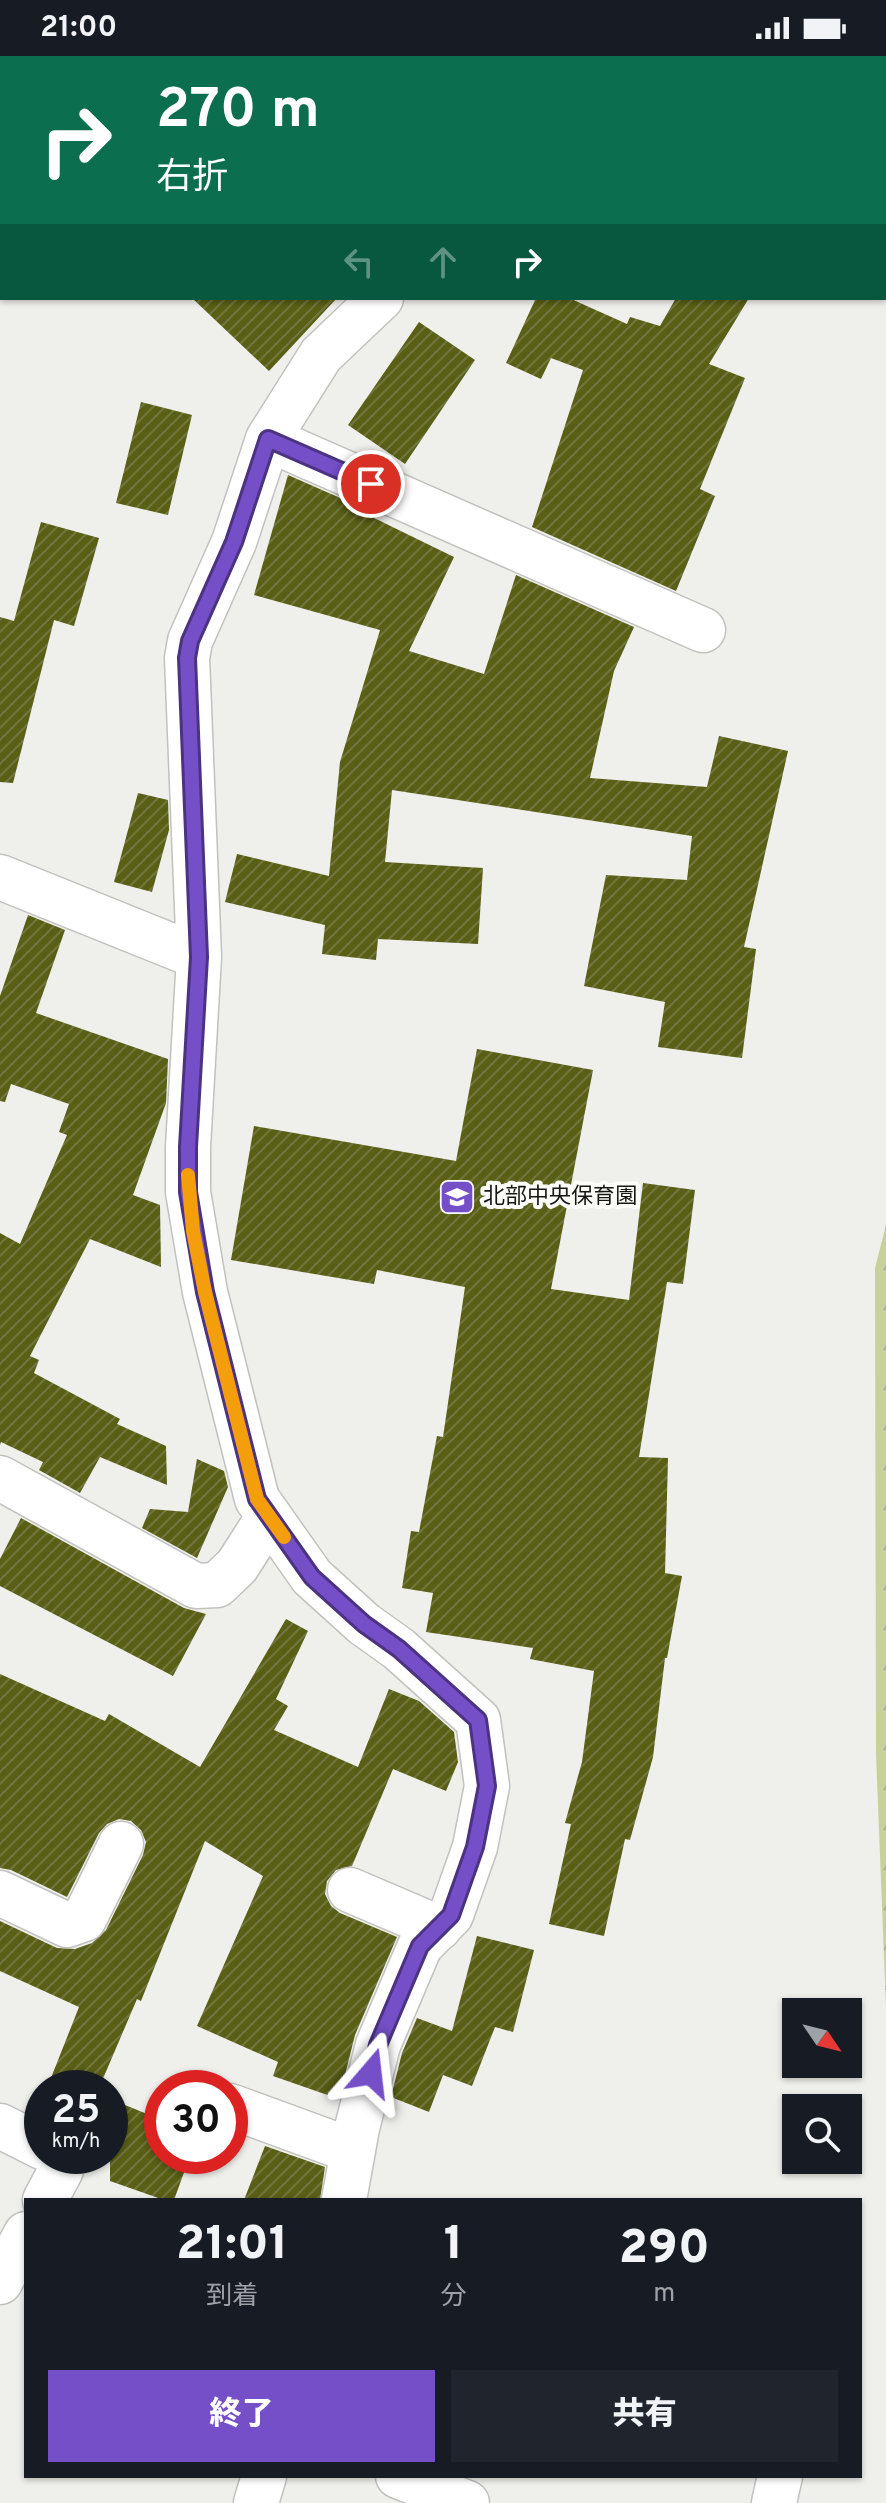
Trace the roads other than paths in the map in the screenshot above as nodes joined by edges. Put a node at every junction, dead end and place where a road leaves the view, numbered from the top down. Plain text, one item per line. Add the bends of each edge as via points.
1 (379, 300) edge
2 (268, 439) junction
3 (703, 630) dead end
4 (0, 877) edge
5 (199, 957) junction
6 (0, 1478) edge
7 (269, 1516) junction
8 (121, 1844) dead end
9 (350, 1890) dead end
10 (0, 1893) edge
11 (439, 1928) junction
12 (248, 2113) edge
13 (0, 2126) edge
14 (24, 2138) edge
15 (353, 2151) junction
16 (59, 2174) edge
17 (46, 2198) edge
18 (344, 2198) edge
19 (24, 2238) edge
20 (0, 2282) edge
21 (263, 2478) edge
22 (403, 2478) edge
23 (780, 2478) edge
24 (256, 2503) edge
25 (467, 2503) edge
26 (774, 2503) edge

1 - 2 street via 321,355
2 - 3 street
2 - 5 street via 187,658
4 - 5 street
5 - 7 street via 188,1192 205,1292 257,1499
6 - 7 street via 196,1586 217,1585 227,1576
7 - 11 street via 312,1577 478,1720 487,1786 475,1847 451,1915
8 - 10 street via 84,1919 67,1925
9 - 11 street
11 - 15 street via 420,1946 378,2045
12 - 15 street
13 - 14 street
15 - 18 street
16 - 17 street
19 - 20 street
21 - 24 street
22 - 25 street
23 - 26 street

